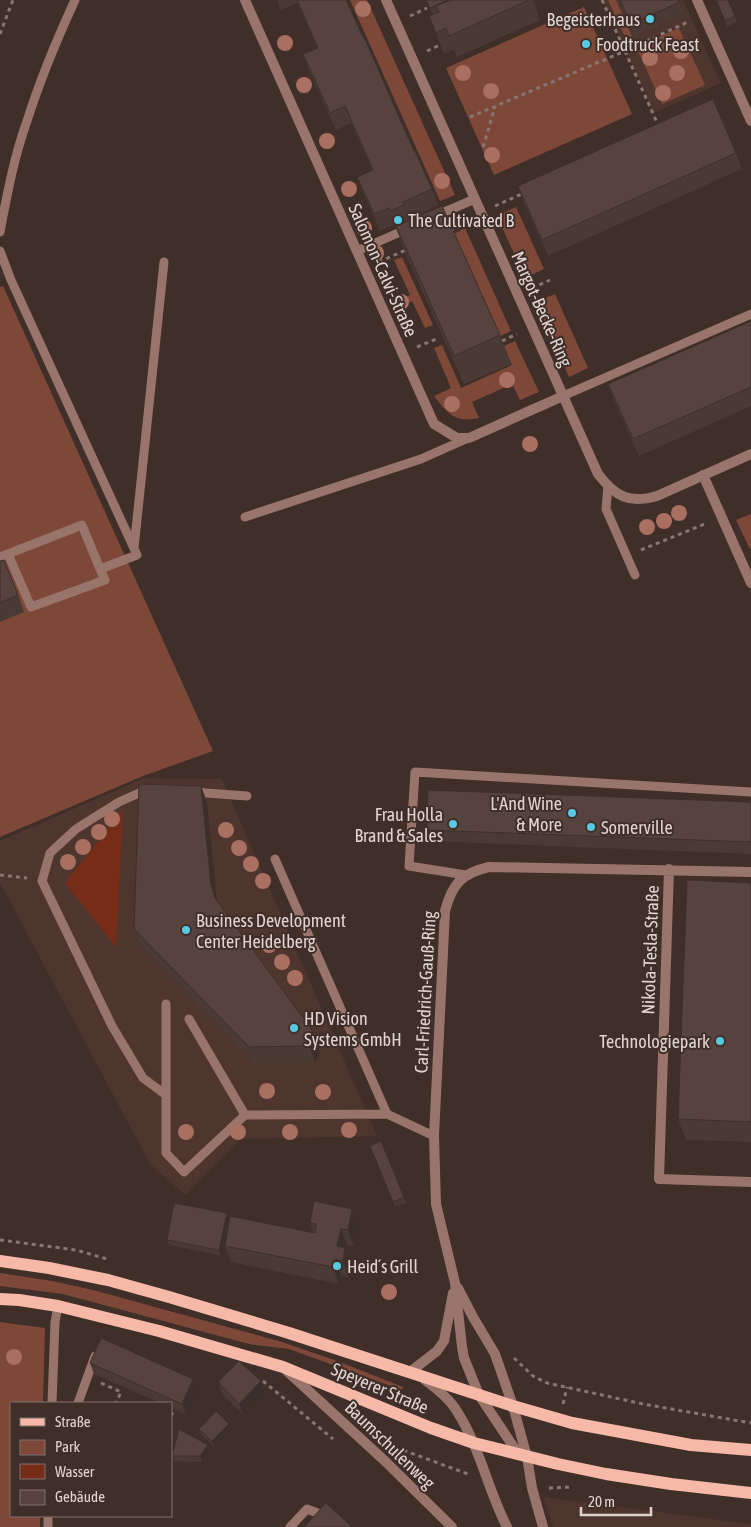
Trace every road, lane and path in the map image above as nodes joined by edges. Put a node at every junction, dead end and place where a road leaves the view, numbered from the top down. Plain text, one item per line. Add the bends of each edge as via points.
1 (13, 0) edge
2 (75, 0) edge
3 (245, 0) edge
4 (386, 0) edge
5 (602, 0) edge
6 (697, 0) edge
7 (704, 15) junction
8 (660, 25) dead end
9 (666, 32) junction
10 (0, 34) edge
11 (440, 45) edge
12 (433, 48) edge
13 (625, 51) junction
14 (495, 106) junction
15 (470, 117) dead end
16 (751, 121) edge
17 (661, 132) edge
18 (483, 147) dead end
19 (526, 192) edge
20 (475, 199) junction
21 (482, 214) junction
22 (0, 232) edge
23 (446, 232) edge
24 (410, 248) edge
25 (0, 250) edge
26 (357, 251) junction
27 (164, 262) dead end
28 (365, 268) junction
29 (751, 314) edge
30 (439, 338) edge
31 (403, 354) junction
32 (563, 396) junction
33 (469, 438) junction
34 (751, 454) edge
35 (703, 476) junction
36 (608, 486) junction
37 (245, 517) dead end
38 (722, 517) junction
39 (134, 548) junction
40 (4, 555) edge
41 (627, 556) junction
42 (100, 569) junction
43 (635, 574) dead end
44 (751, 583) edge
45 (156, 790) edge
46 (185, 792) edge
47 (751, 792) edge
48 (247, 796) dead end
49 (275, 859) dead end
50 (669, 869) junction
51 (751, 872) edge
52 (0, 874) edge
53 (466, 875) junction
54 (42, 881) junction
55 (166, 1004) dead end
56 (189, 1019) dead end
57 (166, 1095) junction
58 (245, 1114) junction
59 (388, 1114) junction
60 (434, 1136) junction
61 (751, 1182) edge
62 (0, 1240) edge
63 (0, 1261) edge
64 (113, 1262) dead end
65 (455, 1282) junction
66 (0, 1299) edge
67 (58, 1306) junction
68 (96, 1354) edge
69 (495, 1354) junction
70 (283, 1367) junction
71 (415, 1374) junction
72 (87, 1378) junction
73 (261, 1380) edge
74 (479, 1395) junction
75 (52, 1402) edge
76 (78, 1402) edge
77 (116, 1402) edge
78 (513, 1406) junction
79 (174, 1410) edge
80 (172, 1414) edge
81 (751, 1423) edge
82 (474, 1443) junction
83 (340, 1445) dead end
84 (400, 1449) dead end
85 (751, 1450) edge
86 (523, 1456) junction
87 (386, 1462) junction
88 (751, 1493) edge
89 (334, 1520) edge
90 (290, 1527) edge
91 (452, 1527) edge
92 (507, 1527) edge
93 (543, 1527) edge

1 - 10 path
2 - 22 lane via 26,122
3 - 26 street, Salomon-Calvi-Straße
4 - 20 street, Margot-Becke-Ring
5 - 13 path
6 - 7 street
7 - 9 path
7 - 16 street
8 - 9 path
9 - 13 path
11 - 12 path
13 - 14 path
13 - 17 path
14 - 15 path
14 - 18 path
19 - 21 path
20 - 21 street, Margot-Becke-Ring
20 - 26 lane
21 - 23 path
21 - 32 street, Margot-Becke-Ring
24 - 28 path
25 - 39 lane
26 - 28 street, Salomon-Calvi-Straße
27 - 39 lane
28 - 31 street, Salomon-Calvi-Straße
29 - 32 lane
30 - 31 path
31 - 33 street, Salomon-Calvi-Straße via 434,424 457,438
32 - 33 street
32 - 36 street, Margot-Becke-Ring via 598,474
33 - 37 lane via 421,459
34 - 35 street, Margot-Becke-Ring
35 - 36 street, Margot-Becke-Ring via 644,500 619,495
35 - 38 street
36 - 41 lane via 606,509
38 - 41 path
38 - 44 street
39 - 42 lane via 138,555
40 - 42 lane via 82,525
40 - 42 lane via 31,607 105,580
41 - 43 lane
45 - 54 lane via 146,790 120,802 76,829 50,853
46 - 48 lane
47 - 53 lane via 415,772 409,866
49 - 59 lane
50 - 51 street, Carl-Friedrich-Gauß-Ring
50 - 53 street, Carl-Friedrich-Gauß-Ring via 489,867
50 - 61 street, Nikola-Tesla-Straße via 659,1179
52 - 54 path
53 - 60 street, Carl-Friedrich-Gauß-Ring via 449,894 445,911
54 - 57 lane via 112,1026 142,1078
55 - 57 lane
56 - 58 lane
57 - 58 lane via 166,1153 184,1172
58 - 59 lane
59 - 60 lane
60 - 65 street, Carl-Friedrich-Gauß-Ring via 436,1204
62 - 64 path via 76,1250
63 - 71 main road, Speyerer Straße via 108,1280
65 - 69 street, Carl-Friedrich-Gauß-Ring
65 - 71 street, Carl-Friedrich-Gauß-Ring via 444,1340
65 - 74 street, Carl-Friedrich-Gauß-Ring via 462,1347
66 - 67 main road, Speyerer Straße
67 - 70 main road, Speyerer Straße via 159,1330
67 - 75 lane
68 - 72 lane
69 - 78 street, Carl-Friedrich-Gauß-Ring
69 - 81 path via 510,1354 533,1376 547,1383
70 - 82 main road, Speyerer Straße
70 - 87 street, Baumschulenweg
71 - 74 main road, Speyerer Straße
71 - 82 street via 441,1392 457,1412
72 - 76 lane
72 - 77 path via 121,1392
73 - 83 path
74 - 78 main road, Speyerer Straße
74 - 86 street, Carl-Friedrich-Gauß-Ring
78 - 85 main road, Speyerer Straße via 572,1423 691,1445
78 - 86 street
79 - 80 path
82 - 86 main road, Speyerer Straße
82 - 92 street
84 - 87 path
86 - 88 main road, Speyerer Straße via 652,1481
86 - 93 street
87 - 91 street, Baumschulenweg
89 - 90 lane via 307,1509

